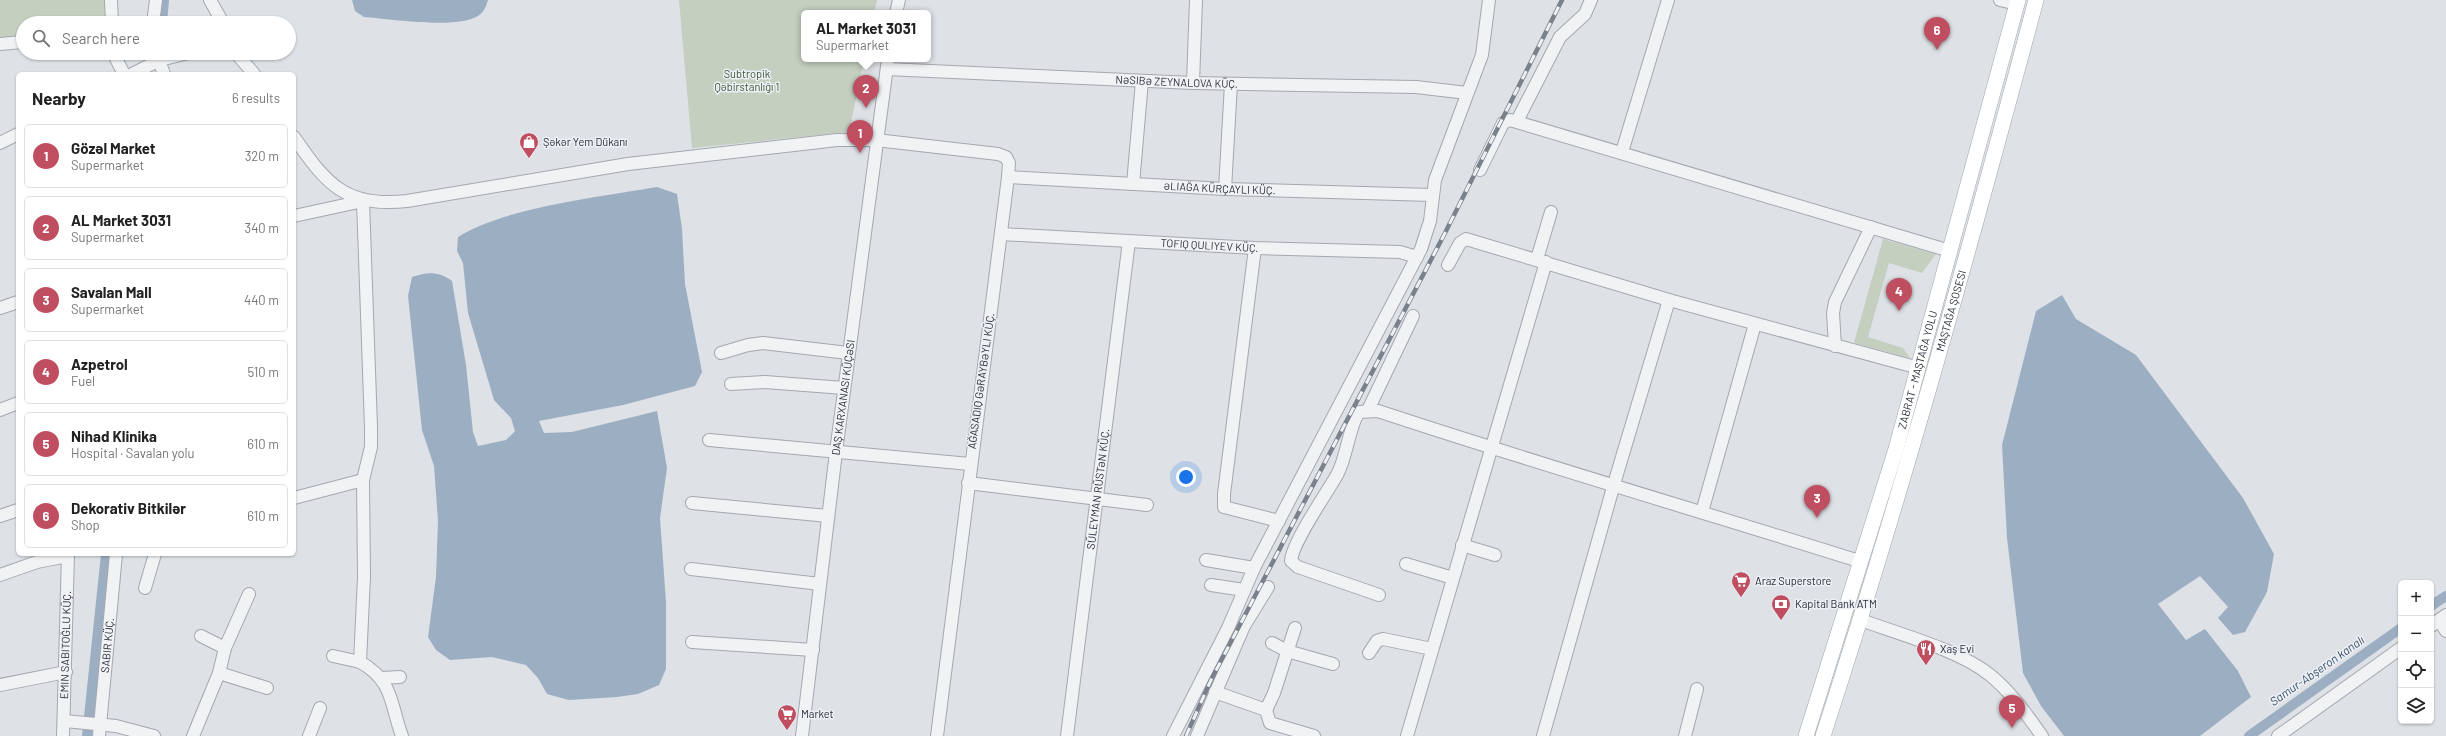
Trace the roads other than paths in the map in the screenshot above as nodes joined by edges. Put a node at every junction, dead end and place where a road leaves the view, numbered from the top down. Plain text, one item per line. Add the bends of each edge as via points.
1 (111, 0) edge
2 (156, 0) edge
3 (210, 0) edge
4 (899, 0) edge
5 (1196, 0) edge
6 (1488, 0) edge
7 (1591, 0) edge
8 (1668, 0) edge
9 (2000, 0) edge
10 (2018, 2) edge
11 (2035, 4) edge
12 (897, 10) edge
13 (112, 16) edge
14 (154, 16) edge
15 (219, 16) edge
16 (16, 43) edge
17 (0, 44) edge
18 (117, 60) edge
19 (153, 60) edge
20 (159, 60) edge
21 (242, 60) edge
22 (887, 64) edge
23 (123, 72) edge
24 (135, 72) edge
25 (163, 72) edge
26 (252, 72) edge
27 (1142, 81) junction
28 (1194, 83) junction
29 (1231, 84) junction
30 (1467, 93) junction
31 (1517, 122) junction
32 (16, 135) edge
33 (296, 140) edge
34 (876, 140) junction
35 (0, 143) edge
36 (1622, 152) junction
37 (1480, 170) dead end
38 (1008, 177) junction
39 (1133, 184) junction
40 (1225, 189) junction
41 (1432, 195) junction
42 (362, 201) junction
43 (1551, 212) dead end
44 (296, 216) edge
45 (1871, 227) junction
46 (1001, 234) junction
47 (1129, 241) junction
48 (1255, 248) junction
49 (1950, 251) junction
50 (1417, 257) junction
51 (1542, 260) junction
52 (1448, 265) dead end
53 (1669, 300) junction
54 (16, 303) edge
55 (0, 308) edge
56 (1413, 316) dead end
57 (1755, 324) junction
58 (1836, 346) junction
59 (848, 353) junction
60 (721, 354) dead end
61 (1919, 368) junction
62 (731, 384) dead end
63 (844, 388) junction
64 (16, 404) edge
65 (0, 410) edge
66 (1368, 410) junction
67 (709, 440) dead end
68 (1489, 448) junction
69 (836, 452) junction
70 (970, 464) junction
71 (362, 480) junction
72 (968, 483) junction
73 (1614, 484) junction
74 (296, 497) edge
75 (1095, 499) junction
76 (692, 503) dead end
77 (1147, 505) dead end
78 (16, 511) edge
79 (1702, 512) junction
80 (0, 516) edge
81 (828, 516) junction
82 (1279, 521) junction
83 (1462, 546) junction
84 (64, 556) edge
85 (68, 556) edge
86 (116, 556) edge
87 (154, 556) edge
88 (1495, 556) dead end
89 (1206, 560) dead end
90 (1862, 562) junction
91 (1406, 564) dead end
92 (1254, 568) junction
93 (691, 569) dead end
94 (0, 575) edge
95 (1453, 578) junction
96 (820, 584) junction
97 (1211, 584) dead end
98 (1268, 587) dead end
99 (145, 588) dead end
100 (1244, 590) junction
101 (249, 594) dead end
102 (1379, 595) dead end
103 (1845, 614) junction
104 (1861, 620) junction
105 (2439, 621) edge
106 (1295, 628) dead end
107 (2446, 631) edge
108 (201, 636) dead end
109 (692, 642) dead end
110 (1272, 643) dead end
111 (226, 648) junction
112 (1432, 649) junction
113 (812, 650) junction
114 (2398, 650) edge
115 (1287, 651) junction
116 (1369, 653) dead end
117 (333, 656) dead end
118 (360, 662) junction
119 (1333, 664) dead end
120 (66, 672) junction
121 (219, 673) junction
122 (400, 677) dead end
123 (382, 678) junction
124 (0, 685) edge
125 (267, 688) dead end
126 (1697, 689) dead end
127 (1215, 692) junction
128 (320, 708) dead end
129 (1266, 710) junction
130 (69, 721) junction
131 (98, 728) edge
132 (1279, 732) edge
133 (64, 736) edge
134 (154, 736) edge
135 (193, 736) edge
136 (308, 736) edge
137 (402, 736) edge
138 (802, 736) edge
139 (937, 736) edge
140 (1067, 736) edge
141 (1173, 736) edge
142 (1197, 736) edge
143 (1314, 736) edge
144 (1407, 736) edge
145 (1543, 736) edge
146 (1685, 736) edge
147 (1806, 736) edge
148 (1823, 736) edge
149 (2042, 736) edge
150 (2278, 736) edge

1 - 13 street
2 - 14 street
3 - 15 street
4 - 12 street
5 - 28 street
6 - 30 street via 1483,50
7 - 31 street via 1585,14 1560,37
8 - 36 street
9 - 10 street
10 - 11 main road
10 - 49 main road, ZABRAT - MAŞTAĞA YOLU
11 - 104 main road, MAŞTAĞA ŞOSESI via 1934,374
16 - 17 street
18 - 23 street
19 - 24 street
20 - 25 street
21 - 26 street
22 - 27 street, NƏSIBƏ ZEYNALOVA KÜÇ.
22 - 34 street
27 - 28 street, NƏSIBƏ ZEYNALOVA KÜÇ.
27 - 39 street
28 - 29 street, NƏSIBƏ ZEYNALOVA KÜÇ.
29 - 30 street, NƏSIBƏ ZEYNALOVA KÜÇ. via 1416,88
29 - 40 street
30 - 41 street via 1435,180
31 - 36 street
31 - 37 street via 1506,120 1503,123
32 - 35 street
33 - 42 street via 324,176 337,188
34 - 38 street via 998,154 1006,157 1009,163
34 - 42 street via 831,141 628,164 391,203
34 - 59 street
36 - 45 street
38 - 39 street
38 - 46 street
39 - 40 street
40 - 41 street
41 - 50 street via 1428,233
42 - 44 street
42 - 71 street via 371,427 371,447
43 - 51 street
45 - 49 street
45 - 58 street via 1835,302 1833,313
46 - 47 street, TOFIQ QULIYEV KÜÇ.
46 - 70 street
47 - 48 street, TOFIQ QULIYEV KÜÇ.
47 - 75 street, SÜLEYMAN RÜSTƏN KÜÇ.
48 - 50 street, TOFIQ QULIYEV KÜÇ. via 1400,252
48 - 82 street via 1224,507
49 - 61 main road, ZABRAT - MAŞTAĞA YOLU
50 - 82 street
51 - 52 street via 1466,239 1460,242
51 - 53 street
51 - 68 street
53 - 57 street
53 - 73 street
54 - 55 street
56 - 66 street
57 - 58 street
57 - 79 street
58 - 61 street
59 - 60 street via 763,343
59 - 63 street
61 - 90 main road, ZABRAT - MAŞTAĞA YOLU
62 - 63 street via 765,382
63 - 69 street
64 - 65 street
66 - 68 street via 1378,411
66 - 102 street via 1359,412 1356,417 1338,474 1301,538 1291,561 1298,567
67 - 69 street
68 - 73 street
68 - 83 street
69 - 70 street
69 - 81 street
70 - 72 street
71 - 74 street
71 - 118 street via 364,577
72 - 75 street
72 - 139 street
73 - 79 street
73 - 145 street
75 - 77 street
75 - 140 street, SÜLEYMAN RÜSTƏN KÜÇ.
76 - 81 street
78 - 80 street
79 - 90 street
81 - 96 street
82 - 92 street
83 - 88 street
83 - 95 street
84 - 94 street
85 - 120 street, EMIN SABITOĞLU KÜÇ.
86 - 131 street, SABIR KÜÇ.
87 - 99 street
89 - 92 street
90 - 103 main road, ZABRAT - MAŞTAĞA YOLU
91 - 95 street
92 - 100 street
93 - 96 street
95 - 112 street
96 - 113 street
97 - 100 street
98 - 127 street via 1244,626
100 - 141 street via 1228,628
101 - 111 street
103 - 104 main road
103 - 147 main road, ZABRAT - MAŞTAĞA YOLU
104 - 148 main road, MAŞTAĞA ŞOSESI
104 - 149 street via 1932,646 1989,675 2008,692
105 - 107 street
106 - 115 street
108 - 111 street
109 - 113 street
110 - 115 street
111 - 121 street
112 - 116 street via 1383,639 1378,641
112 - 144 street
113 - 138 street
114 - 150 street
115 - 119 street
115 - 129 street
117 - 118 street
118 - 123 street via 375,670
120 - 124 street
120 - 130 street, EMIN SABITOĞLU KÜÇ.
121 - 125 street
121 - 135 street
122 - 123 street
123 - 137 street
126 - 146 street
127 - 129 street
127 - 142 street
128 - 136 street
129 - 132 street via 1270,723
130 - 131 street
130 - 133 street, EMIN SABITOĞLU KÜÇ.
131 - 134 street via 132,729
132 - 143 street

